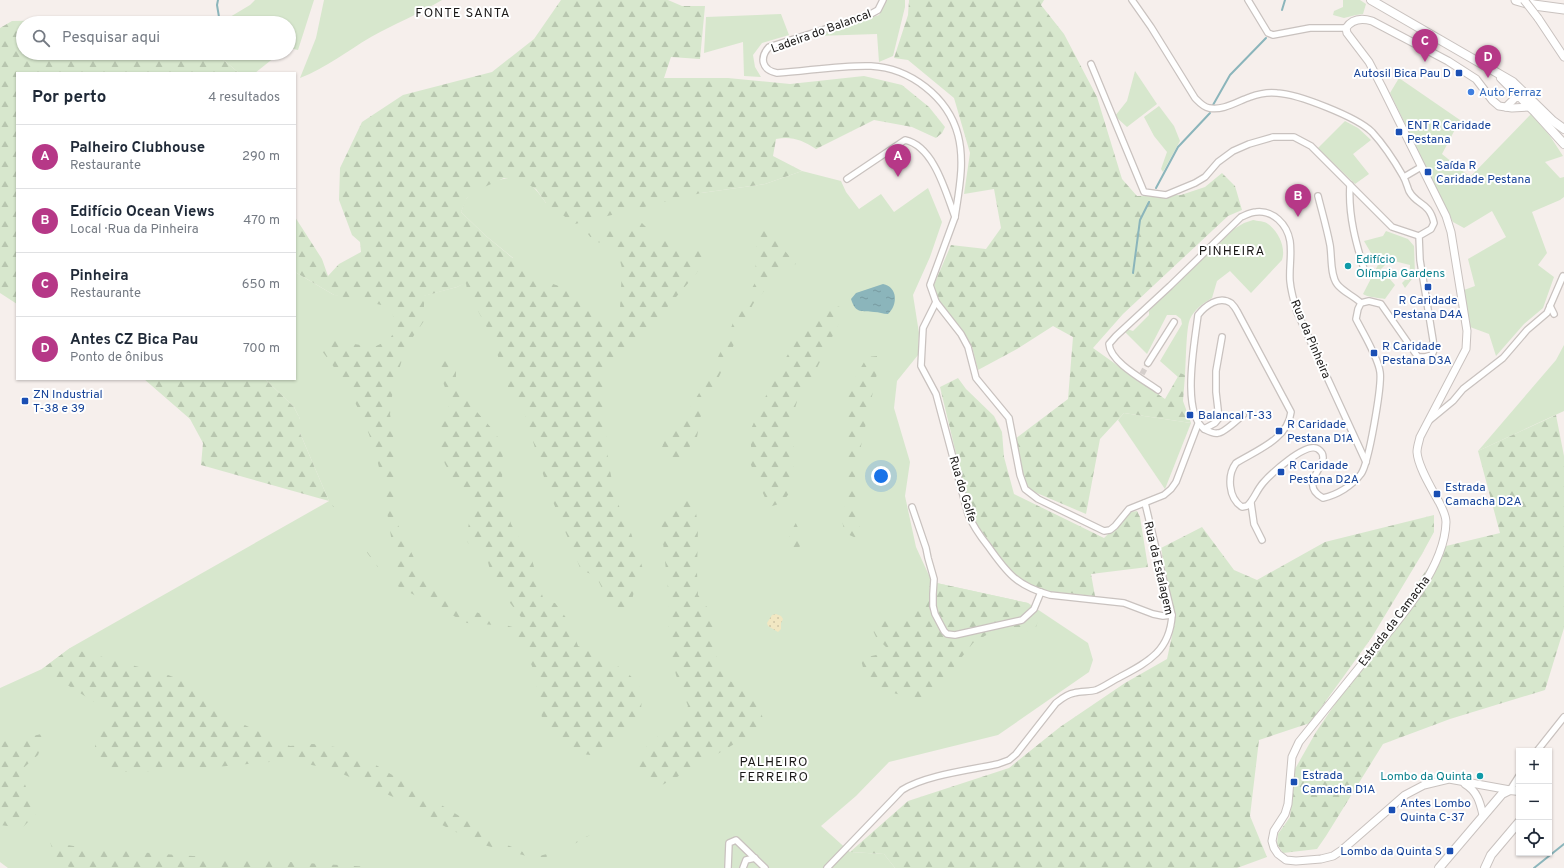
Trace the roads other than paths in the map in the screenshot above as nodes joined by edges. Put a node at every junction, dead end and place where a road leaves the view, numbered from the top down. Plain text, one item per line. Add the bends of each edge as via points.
1 (882, 0) edge
2 (1132, 0) edge
3 (1248, 0) edge
4 (1371, 0) edge
5 (1516, 0) edge
6 (1524, 0) edge
7 (1564, 9) edge
8 (1346, 28) junction
9 (1564, 57) edge
10 (1091, 64) dead end
11 (1492, 69) junction
12 (1520, 98) junction
13 (1532, 104) junction
14 (1506, 107) junction
15 (1564, 129) edge
16 (1564, 144) edge
17 (1421, 167) junction
18 (1404, 177) junction
19 (847, 179) dead end
20 (1350, 185) junction
21 (1318, 196) dead end
22 (955, 217) junction
23 (1419, 236) junction
24 (1365, 272) dead end
25 (1563, 276) edge
26 (936, 302) junction
27 (1361, 303) junction
28 (1550, 306) junction
29 (1554, 314) dead end
30 (1174, 322) dead end
31 (1222, 337) dead end
32 (1148, 363) tunnel mouth
33 (1158, 390) dead end
34 (1243, 415) dead end
35 (1428, 422) junction
36 (1198, 424) junction
37 (1204, 429) junction
38 (1366, 462) junction
39 (1145, 503) junction
40 (1251, 503) junction
41 (912, 507) dead end
42 (1262, 540) dead end
43 (1041, 592) junction
44 (1172, 615) junction
45 (1564, 717) edge
46 (1539, 748) edge
47 (1516, 781) edge
48 (1462, 782) junction
49 (1510, 790) junction
50 (1516, 791) edge
51 (1483, 815) junction
52 (1516, 826) edge
53 (755, 858) junction
54 (728, 868) edge
55 (743, 868) edge
56 (765, 868) edge
57 (827, 868) edge
58 (1439, 868) edge
59 (1485, 868) edge

1 - 22 street, Ladeira do Balancal via 878,10 869,15 769,47 763,61 770,71 777,73 871,66 900,72 922,84 947,111 958,135 960,180
2 - 18 street via 1201,104 1211,109 1250,97 1276,93 1298,96 1359,122 1367,128
3 - 8 street via 1268,33 1273,35 1310,28
4 - 11 main road
5 - 7 highway
6 - 9 street, bridge
8 - 14 street via 1349,23 1362,19 1378,24 1476,78 1492,100 1499,106
8 - 17 street, Estrada da Camacha via 1346,33 1368,62 1382,87
10 - 20 street via 1144,192 1166,195 1195,183 1237,149 1273,137 1294,138 1311,146
11 - 12 main road
11 - 13 main road via 1513,82
12 - 13 main road
12 - 14 street via 1515,98
13 - 14 street
13 - 15 main road
13 - 16 main road
17 - 18 street
17 - 35 street, Estrada da Camacha via 1446,216 1451,232 1467,331 1466,349
18 - 23 street via 1409,191 1432,212 1434,223 1431,229
19 - 22 street via 905,140 911,141 934,165
20 - 23 street via 1392,227
20 - 24 street via 1350,208 1356,245
21 - 27 street via 1336,282
22 - 26 street via 930,285
23 - 27 street via 1420,260 1433,340 1432,355 1418,357 1380,304 1369,301
25 - 28 street
26 - 39 street via 968,346 976,378 1009,418 1025,489 1038,499 1104,531 1115,526 1129,509
26 - 43 street, Rua do Golfe via 924,328 921,366 936,394 968,514 1005,570 1030,588
27 - 38 street via 1356,319 1378,362 1381,378
28 - 29 street
28 - 35 street via 1503,358 1462,389 1453,401
30 - 32 street
31 - 37 street via 1216,371 1220,418
33 - 38 street, Rua da Pinheira via 1141,376 1124,367 1109,349 1109,344 1241,217 1254,212 1267,212 1279,218 1286,229 1290,241 1290,282 1297,312
34 - 37 street via 1221,432 1213,433
35 - 48 street, Estrada da Camacha via 1420,437 1417,453 1446,520 1442,545 1432,569 1418,592 1299,742 1292,757 1288,804 1274,831 1272,841 1278,854 1286,860 1333,856 1405,795 1424,785 1449,779
36 - 37 street
36 - 39 street via 1176,482 1164,495
36 - 40 street via 1190,383 1198,315 1209,304 1223,300 1231,303 1237,311 1291,412 1279,436 1236,463 1232,469 1230,483 1234,498 1242,507
38 - 40 street via 1361,474 1345,489 1323,498 1312,489 1322,464 1322,454 1318,449 1307,449 1295,455 1272,474 1262,484
39 - 44 street, Rua da Estalagem
40 - 42 street via 1254,524
41 - 43 street via 934,579 935,614 947,634 955,635 1022,620 1034,609
43 - 44 street, Rua do Golfe via 1124,603 1153,614
44 - 57 street, Rua da Estalagem via 1166,639 1157,654 1096,690 1074,693 1060,700 1009,760 911,784 902,790
45 - 46 street
47 - 49 street
48 - 49 street, Estrada da Camacha
48 - 51 street via 1477,795
49 - 50 main road
49 - 51 main road via 1502,794
51 - 58 main road
52 - 59 main road via 1491,855
53 - 54 street via 736,840 729,843
53 - 55 street via 746,860
53 - 56 street

